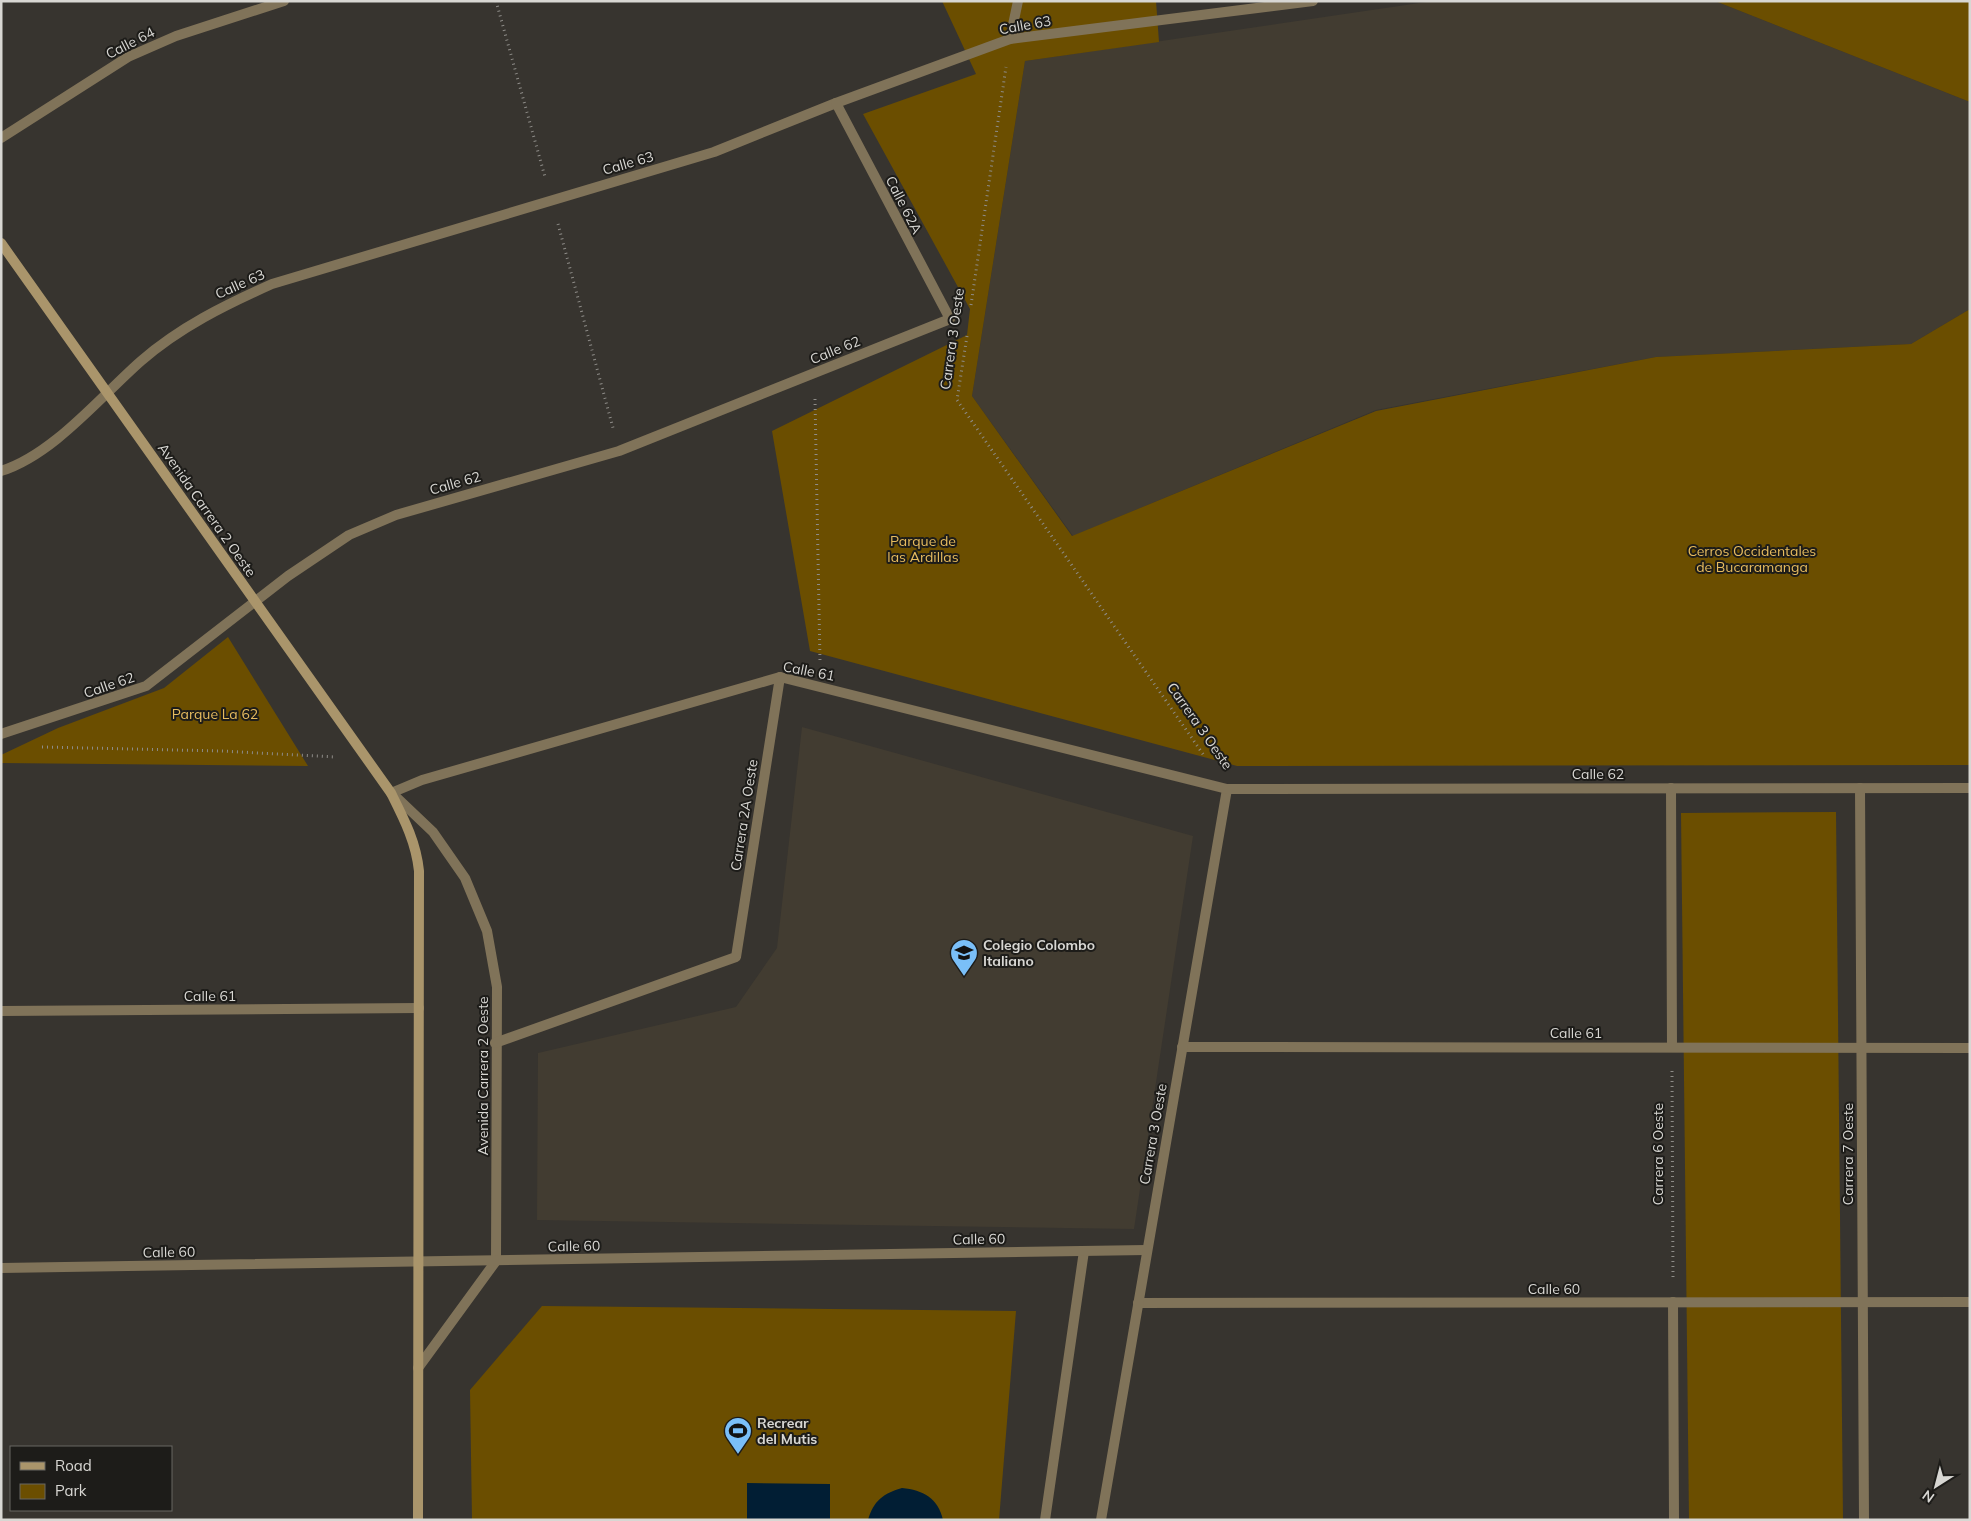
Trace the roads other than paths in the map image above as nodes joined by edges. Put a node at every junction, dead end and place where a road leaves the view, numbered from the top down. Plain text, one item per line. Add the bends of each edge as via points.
1 (284, 1) edge
2 (1018, 1) edge
3 (1313, 1) edge
4 (1010, 39) junction
5 (836, 103) junction
6 (1, 138) edge
7 (1, 243) edge
8 (950, 319) joint
9 (107, 393) junction
10 (1, 471) edge
11 (256, 602) junction
12 (780, 677) junction
13 (1, 734) edge
14 (1671, 788) junction
15 (1860, 788) junction
16 (1970, 788) edge
17 (1227, 789) junction
18 (391, 792) junction
19 (419, 1008) junction
20 (1, 1011) edge
21 (495, 1043) junction
22 (1182, 1047) junction
23 (1672, 1047) junction
24 (1861, 1048) junction
25 (1970, 1048) edge
26 (1146, 1250) junction
27 (1084, 1251) junction
28 (496, 1261) junction
29 (419, 1263) junction
30 (1, 1268) edge
31 (1673, 1302) junction
32 (1863, 1302) junction
33 (1970, 1302) edge
34 (1138, 1303) junction
35 (418, 1368) junction
36 (418, 1520) edge
37 (1045, 1520) edge
38 (1101, 1520) edge
39 (1674, 1520) edge
40 (1864, 1520) edge

1 - 6 street, Calle 64 via 184,33 128,57
2 - 4 street
3 - 4 street, Calle 63
4 - 5 street, Calle 63
5 - 8 street, Calle 62A
5 - 9 street, Calle 63 via 714,152 272,284 180,330
7 - 9 main road, Avenida Carrera 2 Oeste
8 - 11 street, Calle 62 via 619,451 396,514 371,524 349,535
9 - 10 street, Calle 63 via 54,442
9 - 11 main road, Avenida Carrera 2 Oeste
11 - 13 street, Calle 62 via 146,686
11 - 18 main road, Avenida Carrera 2 Oeste
12 - 17 street, Calle 61
12 - 18 street, Calle 61 via 422,780
12 - 21 street, Carrera 2A Oeste via 736,957
14 - 15 street, Calle 62
14 - 17 street, Calle 62
14 - 23 street
15 - 16 street, Calle 62
15 - 24 street, Carrera 7 Oeste
17 - 22 street, Carrera 3 Oeste
18 - 19 main road, Avenida Carrera 2 Oeste via 417,851
18 - 21 street, Avenida Carrera 2 Oeste via 433,832 465,878 487,931 497,986
19 - 20 street, Calle 61
19 - 29 main road, Avenida Carrera 2 Oeste
21 - 28 street, Avenida Carrera 2 Oeste
22 - 23 street, Calle 61
22 - 26 street, Carrera 3 Oeste
23 - 24 street, Calle 61
24 - 25 street, Calle 61
24 - 32 street, Carrera 7 Oeste
26 - 27 street, Calle 60
26 - 34 street, Carrera 3 Oeste
27 - 28 street, Calle 60
27 - 37 street
28 - 29 street, Calle 60
28 - 35 street
29 - 30 street, Calle 60
29 - 35 main road, Avenida Carrera 2 Oeste
31 - 32 street, Calle 60
31 - 34 street, Calle 60
31 - 39 street
32 - 33 street, Calle 60
32 - 40 street, Carrera 7 Oeste
34 - 38 street, Carrera 3 Oeste
35 - 36 main road, Avenida Carrera 2 Oeste

